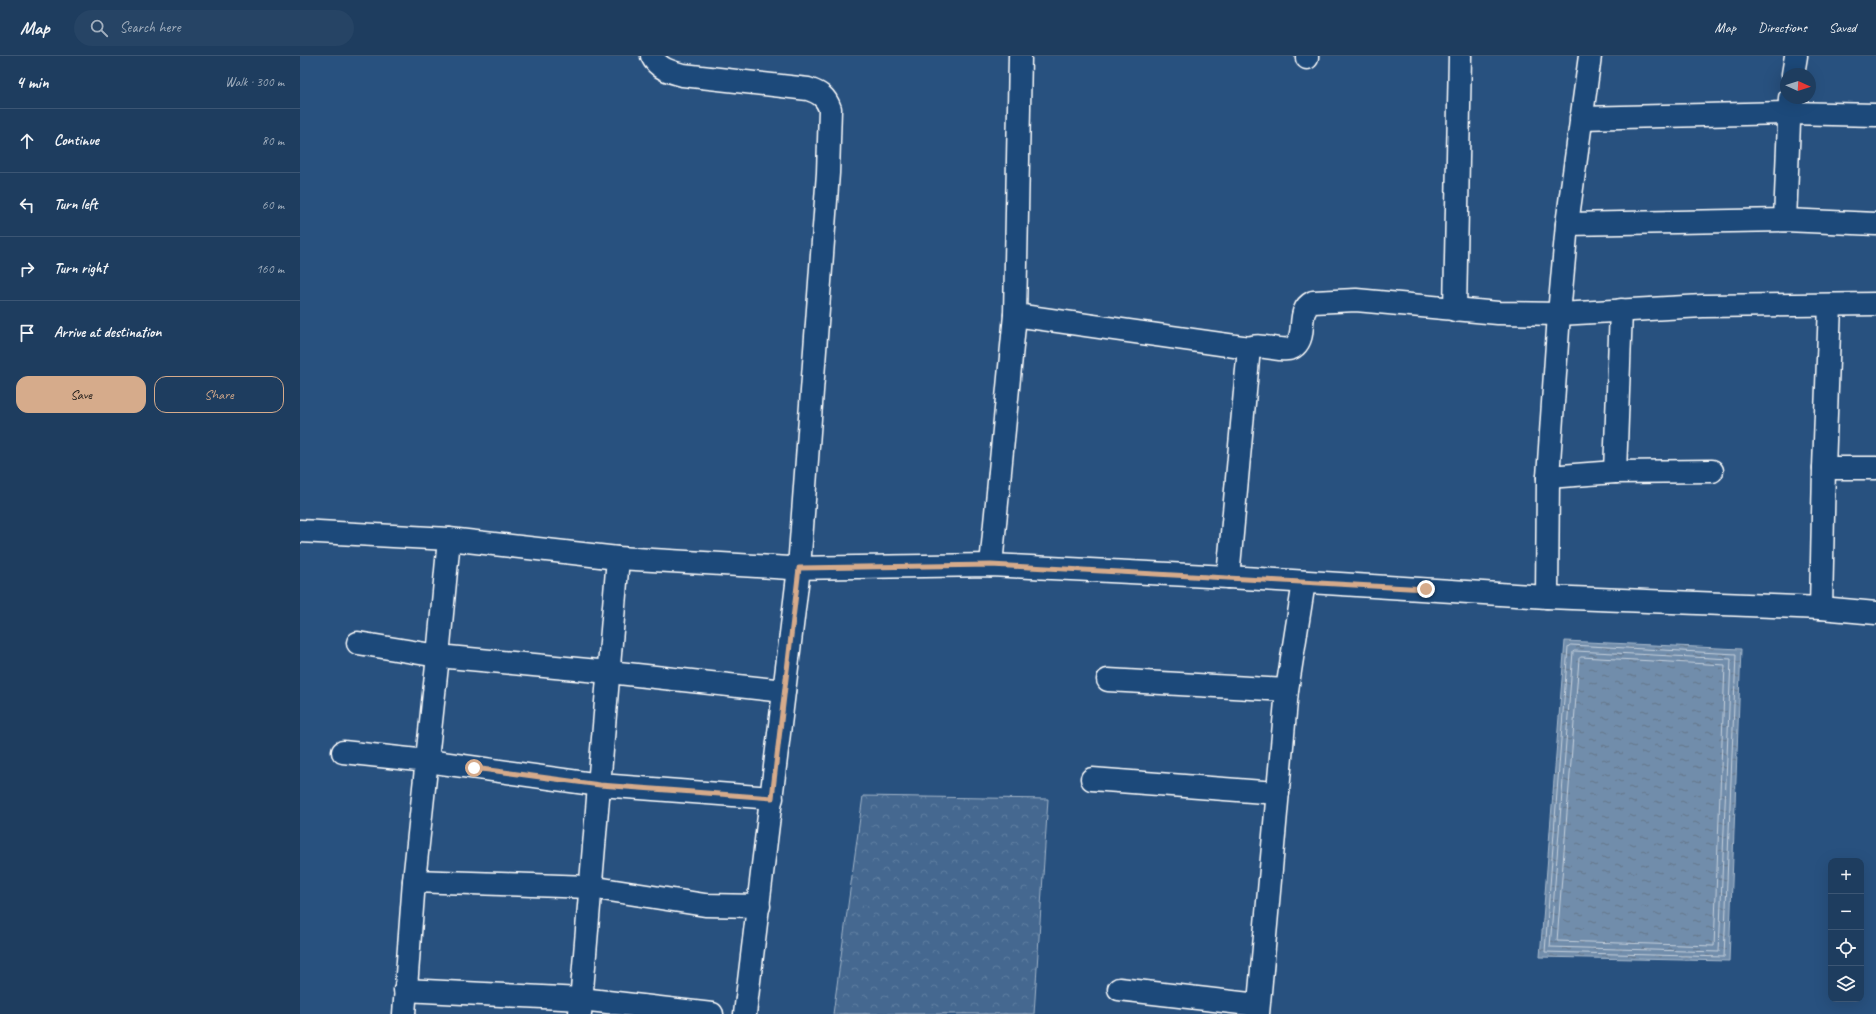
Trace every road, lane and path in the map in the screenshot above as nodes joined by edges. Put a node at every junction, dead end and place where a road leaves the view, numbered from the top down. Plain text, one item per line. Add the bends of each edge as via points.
1 (652, 56) edge
2 (1020, 56) edge
3 (1460, 56) edge
4 (1590, 56) edge
5 (1796, 56) edge
6 (1794, 68) edge
7 (1789, 106) edge
8 (1876, 115) edge
9 (1581, 118) junction
10 (1785, 220) junction
11 (1567, 224) junction
12 (1876, 224) edge
13 (1876, 304) edge
14 (1830, 305) junction
15 (1455, 310) junction
16 (1621, 310) junction
17 (1559, 314) junction
18 (1015, 315) junction
19 (1249, 348) junction
20 (1824, 468) junction
21 (1876, 468) edge
22 (1615, 472) junction
23 (1712, 472) dead end
24 (1548, 477) junction
25 (300, 531) edge
26 (449, 539) junction
27 (618, 558) junction
28 (991, 565) junction
29 (799, 568) junction
30 (1228, 577) junction
31 (1304, 582) junction
32 (1547, 597) junction
33 (1821, 608) junction
34 (1876, 613) edge
35 (358, 643) dead end
36 (438, 656) junction
37 (609, 672) junction
38 (1108, 680) dead end
39 (1287, 690) junction
40 (784, 691) junction
41 (344, 752) dead end
42 (427, 761) junction
43 (1092, 779) dead end
44 (600, 785) junction
45 (1278, 793) junction
46 (772, 798) junction
47 (414, 881) junction
48 (590, 887) junction
49 (759, 906) junction
50 (1119, 989) dead end
51 (405, 990) junction
52 (581, 1006) edge
53 (1258, 1010) edge
54 (404, 1014) edge
55 (712, 1014) edge
56 (745, 1014) edge

1 - 29 street via 664,70 683,75 808,89 820,93 828,101 828,173
2 - 18 street
3 - 15 street
4 - 9 street
5 - 6 street
7 - 8 street
7 - 9 street
7 - 10 street
9 - 11 street
10 - 11 street
10 - 12 street
11 - 17 street
13 - 14 street
14 - 16 street via 1703,306
14 - 20 street
15 - 17 street
15 - 19 street via 1356,300 1313,302 1304,310 1299,339 1291,349 1258,346
16 - 17 street
16 - 22 street
17 - 24 street
18 - 19 street
18 - 28 street
19 - 30 street
20 - 21 street
20 - 33 street
22 - 23 street
22 - 24 street
24 - 32 street
25 - 26 street
26 - 27 street
26 - 36 street
27 - 29 street
27 - 37 street
28 - 29 street
28 - 30 street
29 - 40 street
30 - 31 street
31 - 32 street
31 - 39 street
32 - 33 street
33 - 34 street
35 - 36 street
36 - 37 street
36 - 42 street
37 - 40 street
37 - 44 street
38 - 39 street
39 - 45 street
40 - 46 street
41 - 42 street
42 - 44 street
42 - 47 street
43 - 45 street
44 - 46 street
44 - 48 street
45 - 53 street
46 - 49 street
47 - 48 street
47 - 51 street
48 - 49 street via 705,905
48 - 52 street
49 - 56 street
50 - 53 street
51 - 52 street
51 - 54 street
52 - 55 street

